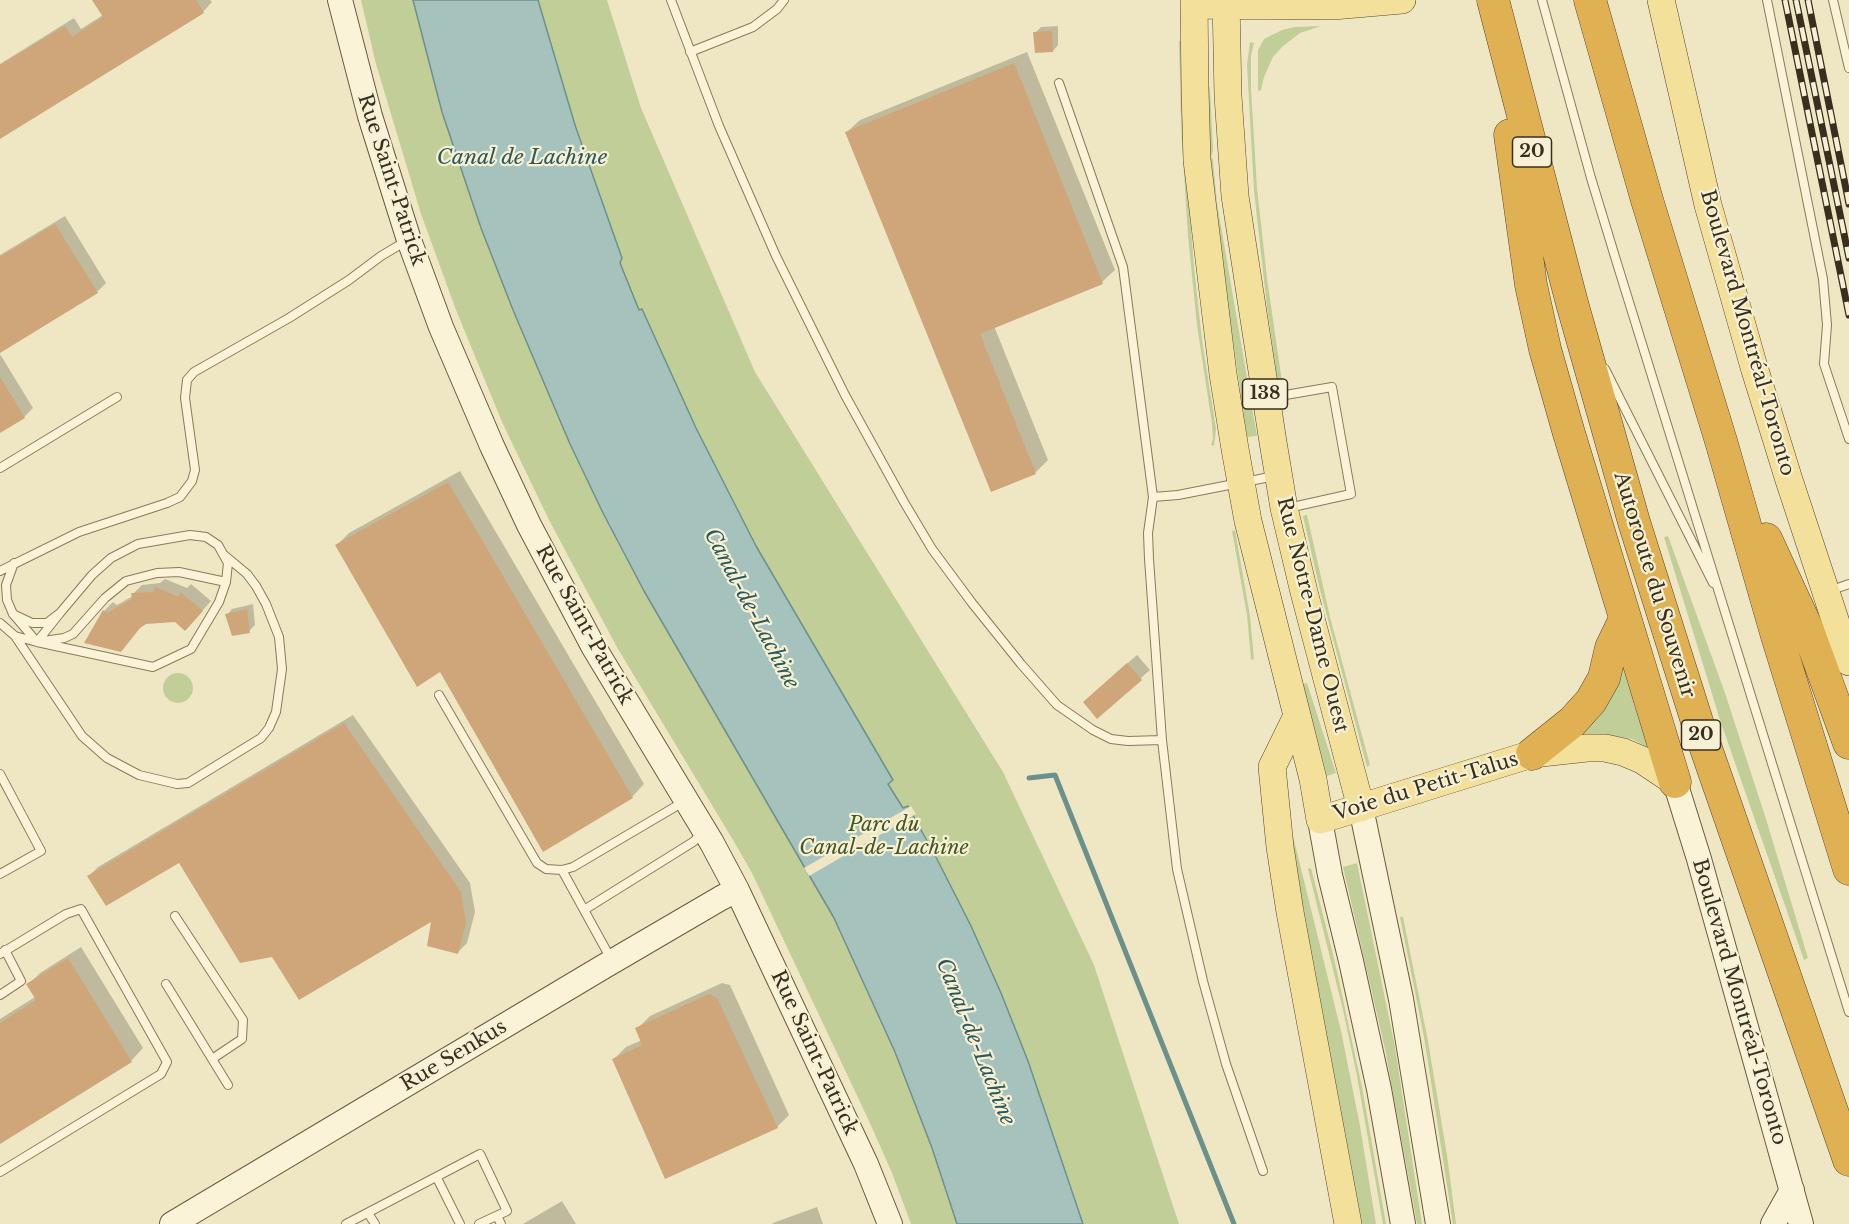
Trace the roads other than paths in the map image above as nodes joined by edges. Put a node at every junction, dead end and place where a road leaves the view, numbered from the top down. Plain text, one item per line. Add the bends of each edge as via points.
1 (340, 0) edge
2 (671, 0) edge
3 (784, 0) edge
4 (1402, 0) edge
5 (1492, 0) edge
6 (1542, 0) edge
7 (1590, 0) edge
8 (1661, 0) edge
9 (1767, 0) edge
10 (1833, 0) edge
11 (1192, 2) edge
12 (1226, 2) edge
13 (690, 52) junction
14 (1849, 68) edge
15 (1059, 83) dead end
16 (409, 240) junction
17 (1572, 303) junction
18 (1593, 344) dead end
19 (1603, 364) dead end
20 (117, 397) dead end
21 (1266, 399) junction
22 (1849, 439) edge
23 (1721, 441) junction
24 (0, 468) edge
25 (1278, 475) junction
26 (1240, 483) junction
27 (1153, 497) junction
28 (1284, 508) junction
29 (223, 554) junction
30 (14, 563) junction
31 (0, 571) edge
32 (226, 582) junction
33 (1837, 588) edge
34 (1724, 605) junction
35 (60, 613) junction
36 (13, 614) junction
37 (1625, 619) junction
38 (0, 623) edge
39 (15, 636) junction
40 (37, 642) junction
41 (1849, 662) edge
42 (439, 695) dead end
43 (1297, 716) junction
44 (1162, 740) junction
45 (1849, 743) edge
46 (1532, 754) junction
47 (0, 774) edge
48 (1675, 782) junction
49 (686, 801) junction
50 (1361, 808) junction
51 (1320, 820) junction
52 (705, 832) junction
53 (1849, 869) edge
54 (562, 870) junction
55 (0, 874) edge
56 (737, 890) junction
57 (584, 910) junction
58 (175, 916) dead end
59 (3, 952) edge
60 (612, 962) junction
61 (166, 984) dead end
62 (0, 995) edge
63 (1849, 1012) edge
64 (212, 1059) junction
65 (228, 1085) dead end
66 (1849, 1160) edge
67 (1263, 1171) dead end
68 (0, 1172) edge
69 (437, 1178) junction
70 (1792, 1190) junction
71 (368, 1213) junction
72 (499, 1220) edge
73 (171, 1224) edge
74 (346, 1224) edge
75 (375, 1224) edge
76 (460, 1224) edge
77 (479, 1224) edge
78 (890, 1224) edge
79 (1348, 1224) edge
80 (1403, 1224) edge
81 (1438, 1224) edge
82 (1773, 1224) edge
83 (1801, 1224) edge

1 - 16 main road, Rue Saint-Patrick via 370,116
2 - 13 lane
3 - 13 lane via 753,27
4 - 12 main road via 1333,6
5 - 17 highway, Autoroute du Souvenir / 20
5 - 37 highway via 1535,304 1564,418
6 - 34 lane via 1594,188
7 - 23 highway
8 - 33 main road, Boulevard Montréal-Toronto via 1708,205 1754,366
9 - 22 lane via 1823,279 1827,306 1824,364
10 - 14 lane
11 - 12 main road
11 - 26 main road, Rue Notre-Dame Ouest via 1197,160
12 - 21 main road, Rue Notre-Dame Ouest / 138 via 1235,196
13 - 44 lane via 776,256 845,395 932,549 1057,705 1111,739
15 - 27 lane via 1124,267
16 - 30 lane via 290,318 194,372 187,380 185,398 195,470 180,497 79,532
16 - 49 main road, Rue Saint-Patrick via 463,380 529,525 598,654
17 - 18 lane
17 - 66 highway, Autoroute du Souvenir / 20 via 1674,650
19 - 34 lane
20 - 24 lane
21 - 25 main road, Rue Notre-Dame Ouest / 138
21 - 28 lane via 1332,387 1352,494
23 - 45 highway via 1807,628
23 - 53 highway
25 - 26 lane
25 - 28 main road, Rue Notre-Dame Ouest / 138
26 - 27 lane
26 - 43 main road, Rue Notre-Dame Ouest
27 - 44 lane via 1148,533
28 - 50 main road, Rue Notre-Dame Ouest / 138
29 - 32 lane via 228,563
29 - 35 lane via 206,537 190,535 138,544 111,558
29 - 39 lane via 256,586 279,637 282,669 276,712 261,738 188,783 139,775 107,758 82,736
30 - 31 lane
30 - 36 lane via 6,585
32 - 40 lane via 179,572 126,581 73,634
32 - 40 lane via 219,602 191,649 153,667
33 - 41 main road, Boulevard Montréal-Toronto
34 - 63 lane
35 - 36 lane via 41,624
35 - 40 lane
36 - 40 lane
37 - 46 highway via 1611,648 1604,678 1591,701
37 - 48 highway
38 - 39 lane
39 - 40 lane
42 - 54 lane via 537,862 546,869
43 - 51 main road, Rue Notre-Dame Ouest
43 - 79 main road via 1272,767 1280,847
44 - 67 lane via 1177,868 1203,981 1226,1064
46 - 48 main road, Voie du Petit-Talus via 1615,749 1642,760
46 - 50 main road, Voie du Petit-Talus
47 - 55 lane via 41,850
48 - 70 main road, Boulevard Montréal-Toronto
49 - 52 main road, Rue Saint-Patrick
49 - 54 lane
50 - 51 main road, Voie du Petit-Talus
50 - 81 main road, Rue Notre-Dame Ouest via 1401,999
51 - 80 main road, Rue Notre-Dame Ouest via 1379,1089
52 - 56 main road, Rue Saint-Patrick
52 - 57 lane
54 - 57 lane
56 - 60 main road, Rue Senkus
56 - 78 main road, Rue Saint-Patrick via 862,1155
57 - 60 lane
58 - 64 lane via 243,1020 242,1039
59 - 62 lane via 21,981
59 - 68 lane via 81,909 167,1062 161,1074
60 - 73 main road, Rue Senkus
61 - 64 lane
64 - 65 lane
69 - 71 lane
69 - 72 lane via 480,1154 507,1211
69 - 76 lane
70 - 82 main road
70 - 83 main road, Boulevard Montréal-Toronto
71 - 74 lane
71 - 75 lane
72 - 77 lane

